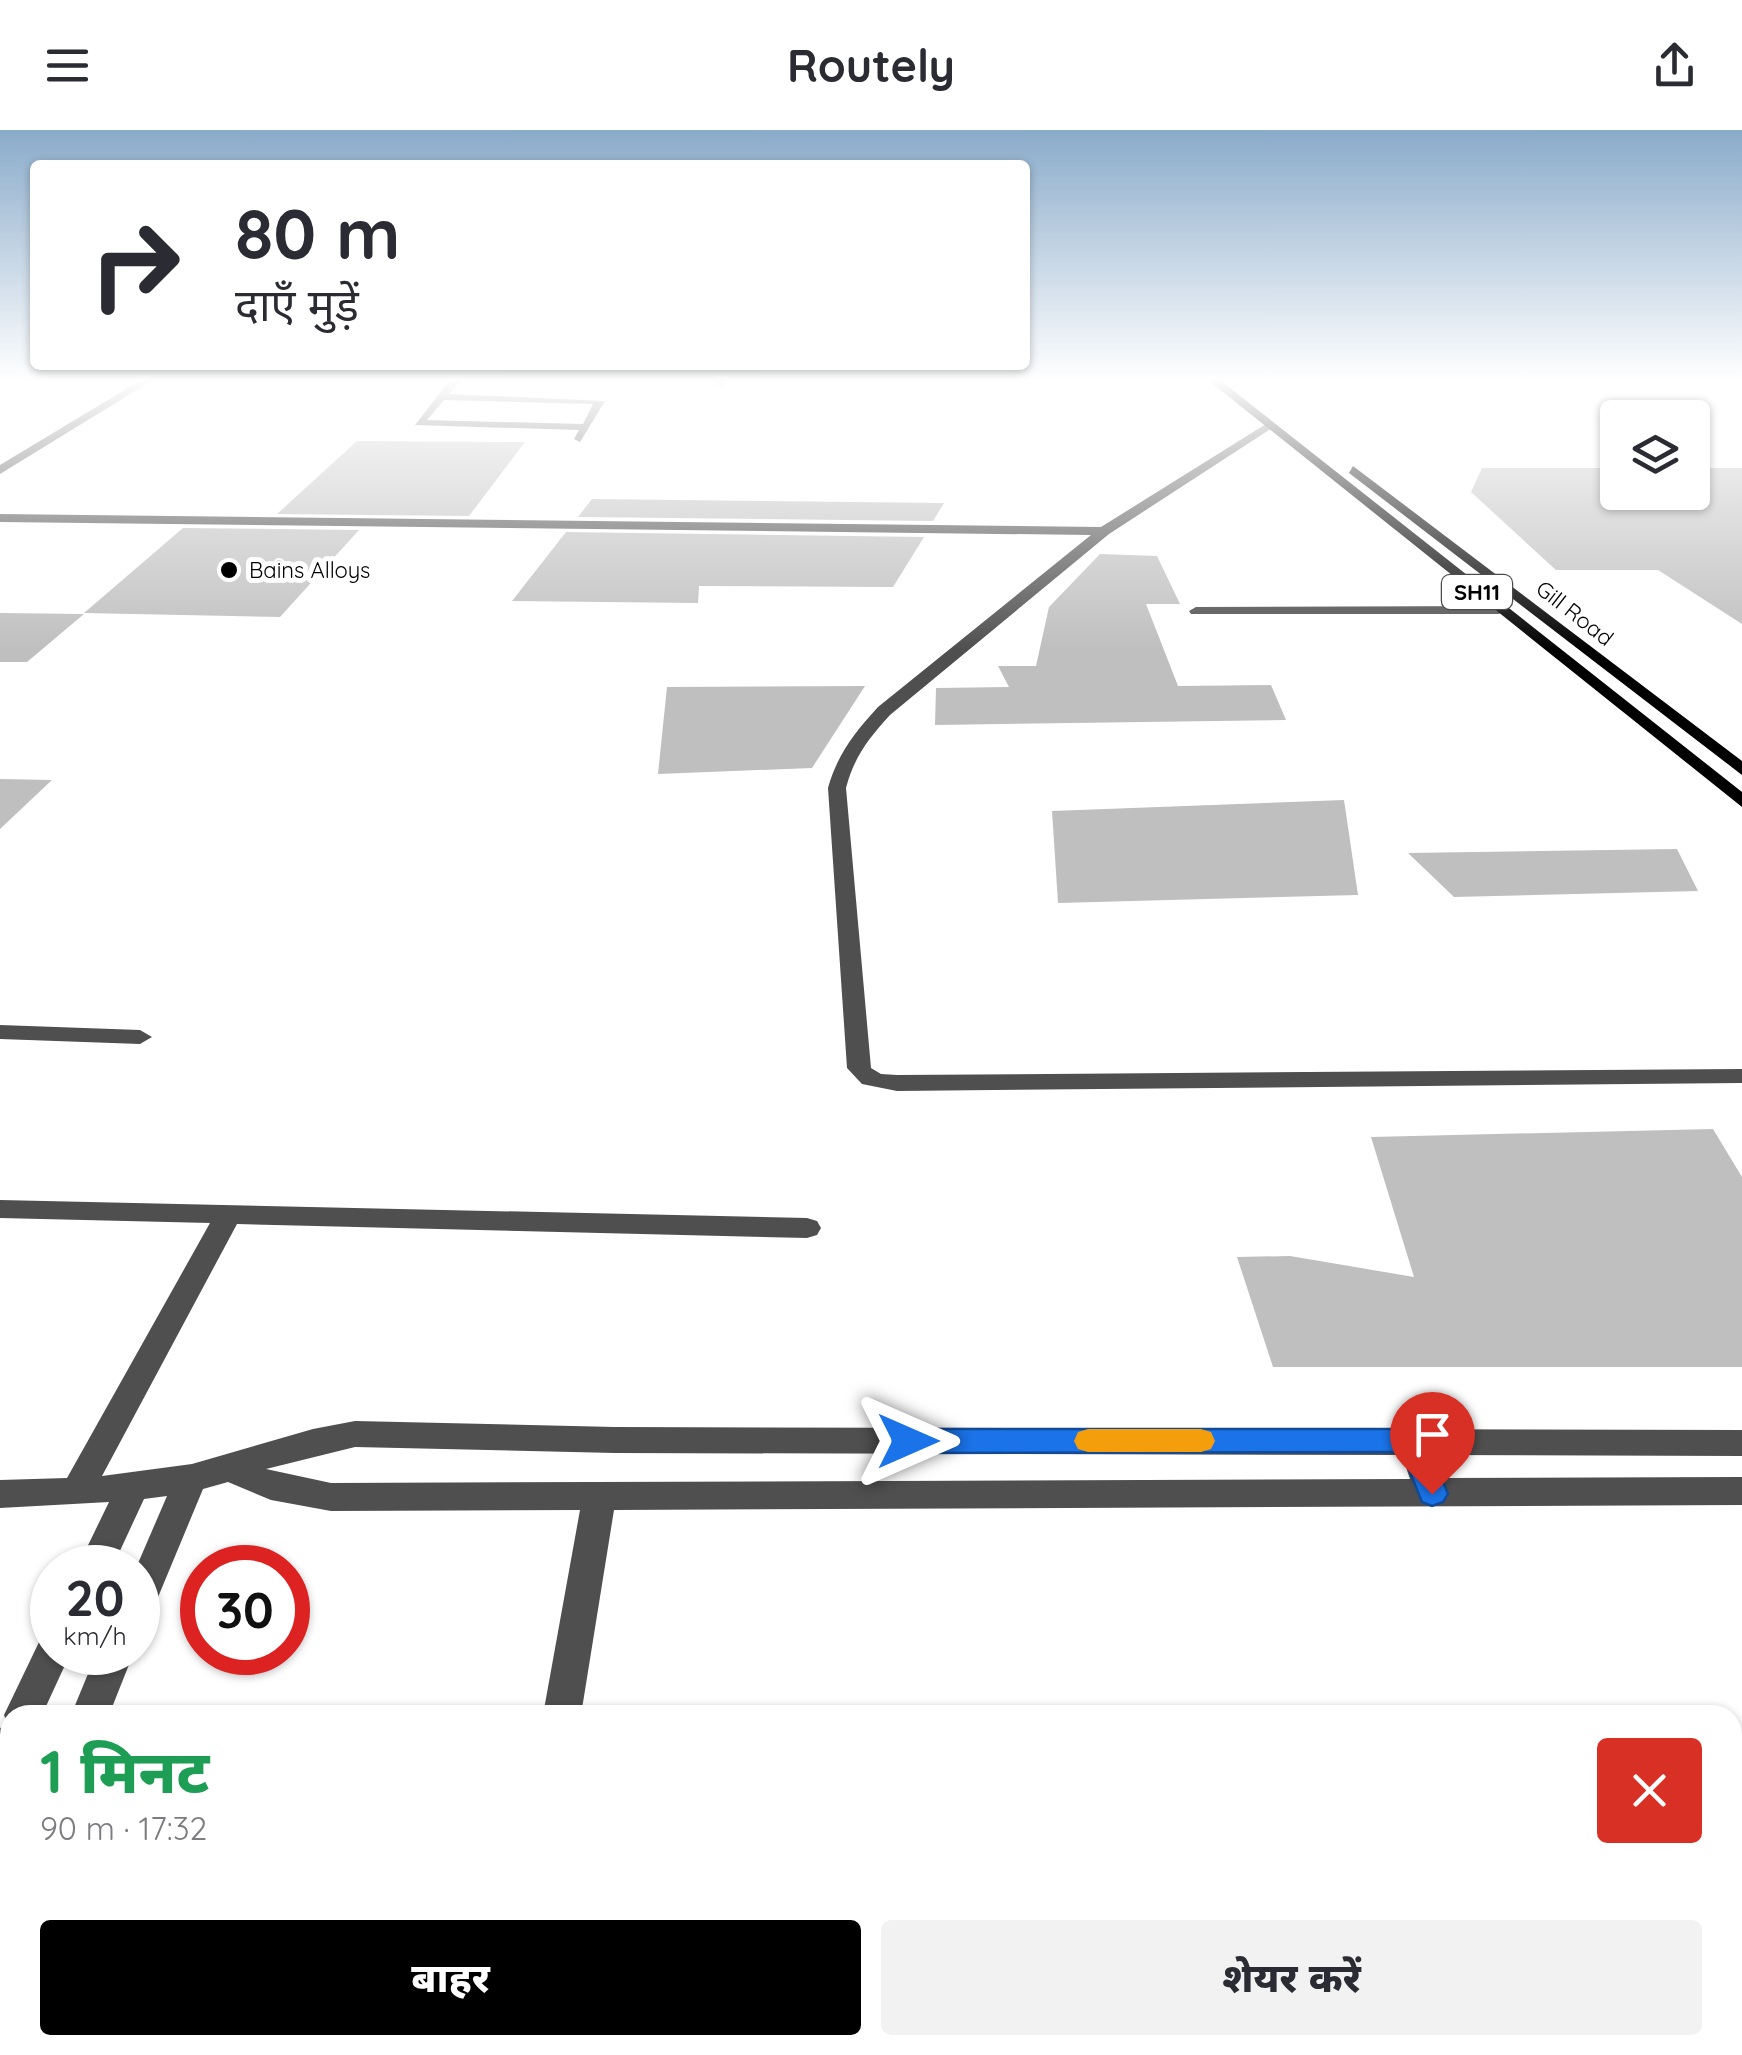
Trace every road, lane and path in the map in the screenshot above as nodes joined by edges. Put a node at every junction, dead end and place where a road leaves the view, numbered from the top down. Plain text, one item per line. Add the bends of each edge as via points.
1 (1201, 470) edge
2 (1325, 470) edge
3 (1356, 470) edge
4 (0, 518) edge
5 (1104, 531) junction
6 (1499, 610) junction
7 (1196, 612) dead end
8 (1742, 770) edge
9 (1742, 801) edge
10 (0, 1032) edge
11 (140, 1037) dead end
12 (1742, 1076) edge
13 (0, 1210) edge
14 (228, 1215) junction
15 (806, 1228) dead end
16 (1412, 1440) junction
17 (1742, 1443) edge
18 (231, 1469) junction
19 (191, 1478) junction
20 (133, 1487) junction
21 (77, 1491) junction
22 (1742, 1491) edge
23 (0, 1494) edge
24 (1432, 1494) junction
25 (599, 1496) junction
26 (105, 1545) edge
27 (160, 1551) edge
28 (42, 1675) edge
29 (107, 1675) edge
30 (28, 1705) edge
31 (94, 1705) edge
32 (564, 1705) edge

1 - 5 street
2 - 6 main road, SH11
3 - 8 main road, Gill Road / SH11
4 - 5 street
5 - 12 street via 884,711 844,765 836,810 864,1076 896,1083
6 - 7 street
6 - 9 main road, SH11
10 - 11 street
13 - 14 street
14 - 15 street
14 - 21 street
16 - 17 street
16 - 18 street via 355,1434 316,1438
16 - 24 street
18 - 19 street
18 - 25 street via 271,1486 331,1497
19 - 20 street
19 - 27 street
20 - 21 street
20 - 26 street
21 - 23 street
22 - 24 street
24 - 25 street
25 - 32 street
28 - 30 street
29 - 31 street

